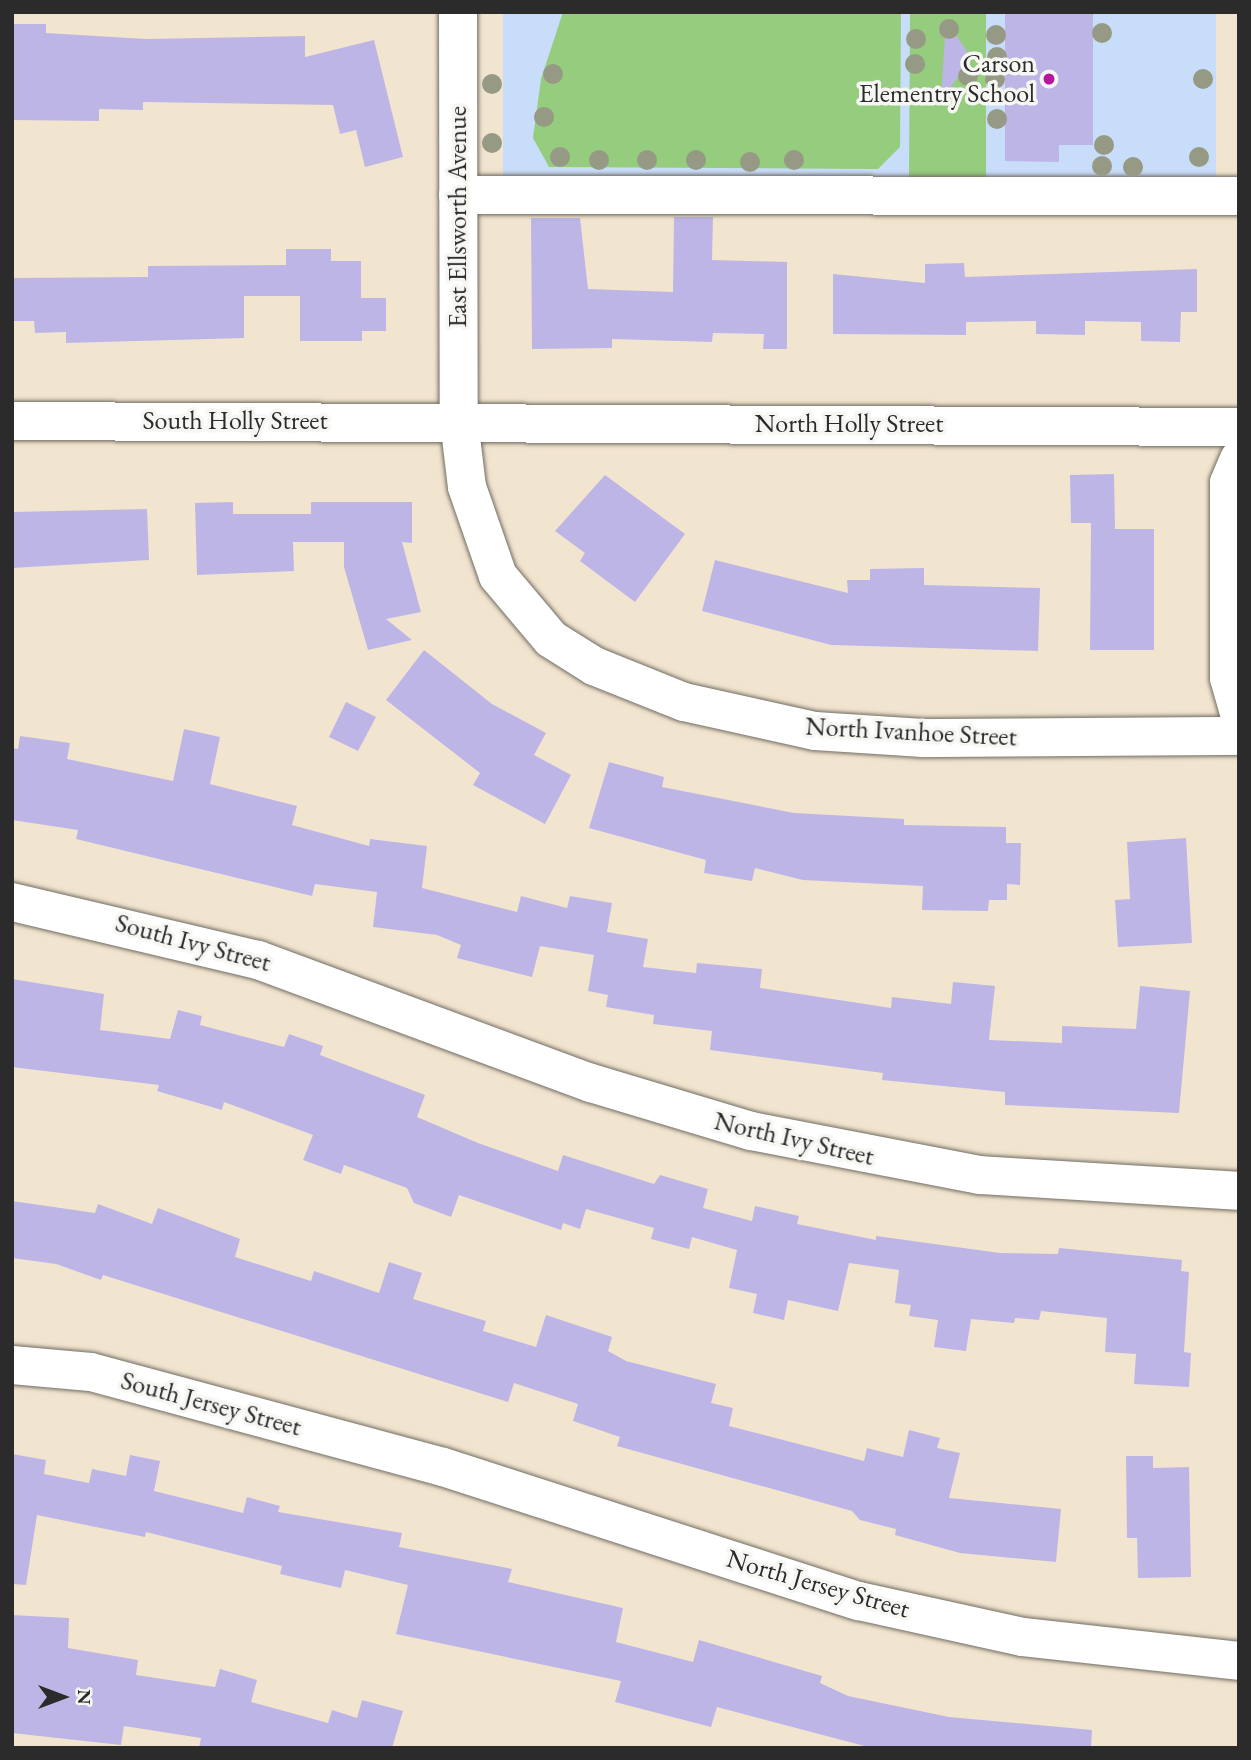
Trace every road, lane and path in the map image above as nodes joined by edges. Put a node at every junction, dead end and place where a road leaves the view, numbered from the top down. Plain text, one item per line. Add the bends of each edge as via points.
1 (458, 12) edge
2 (458, 195) junction
3 (1239, 196) edge
4 (12, 421) edge
5 (458, 421) junction
6 (1239, 427) edge
7 (1239, 459) edge
8 (1239, 712) edge
9 (1239, 736) edge
10 (12, 902) edge
11 (370, 997) joint
12 (1239, 1191) edge
13 (12, 1365) edge
14 (408, 1457) joint
15 (1239, 1661) edge

1 - 2 street, East Ellsworth Avenue
2 - 3 street
2 - 5 street, East Ellsworth Avenue
4 - 5 street, South Holly Street
5 - 6 street, North Holly Street
5 - 9 street, North Ivanhoe Street via 470,505 498,576 551,639 621,678 725,714 863,736
7 - 8 street via 1229,483 1229,678
10 - 11 street, South Ivy Street via 201,943
11 - 12 street, North Ivy Street via 591,1083 810,1144 1039,1182
13 - 14 street, South Jersey Street via 91,1372
14 - 15 street, North Jersey Street via 859,1601 1023,1637

